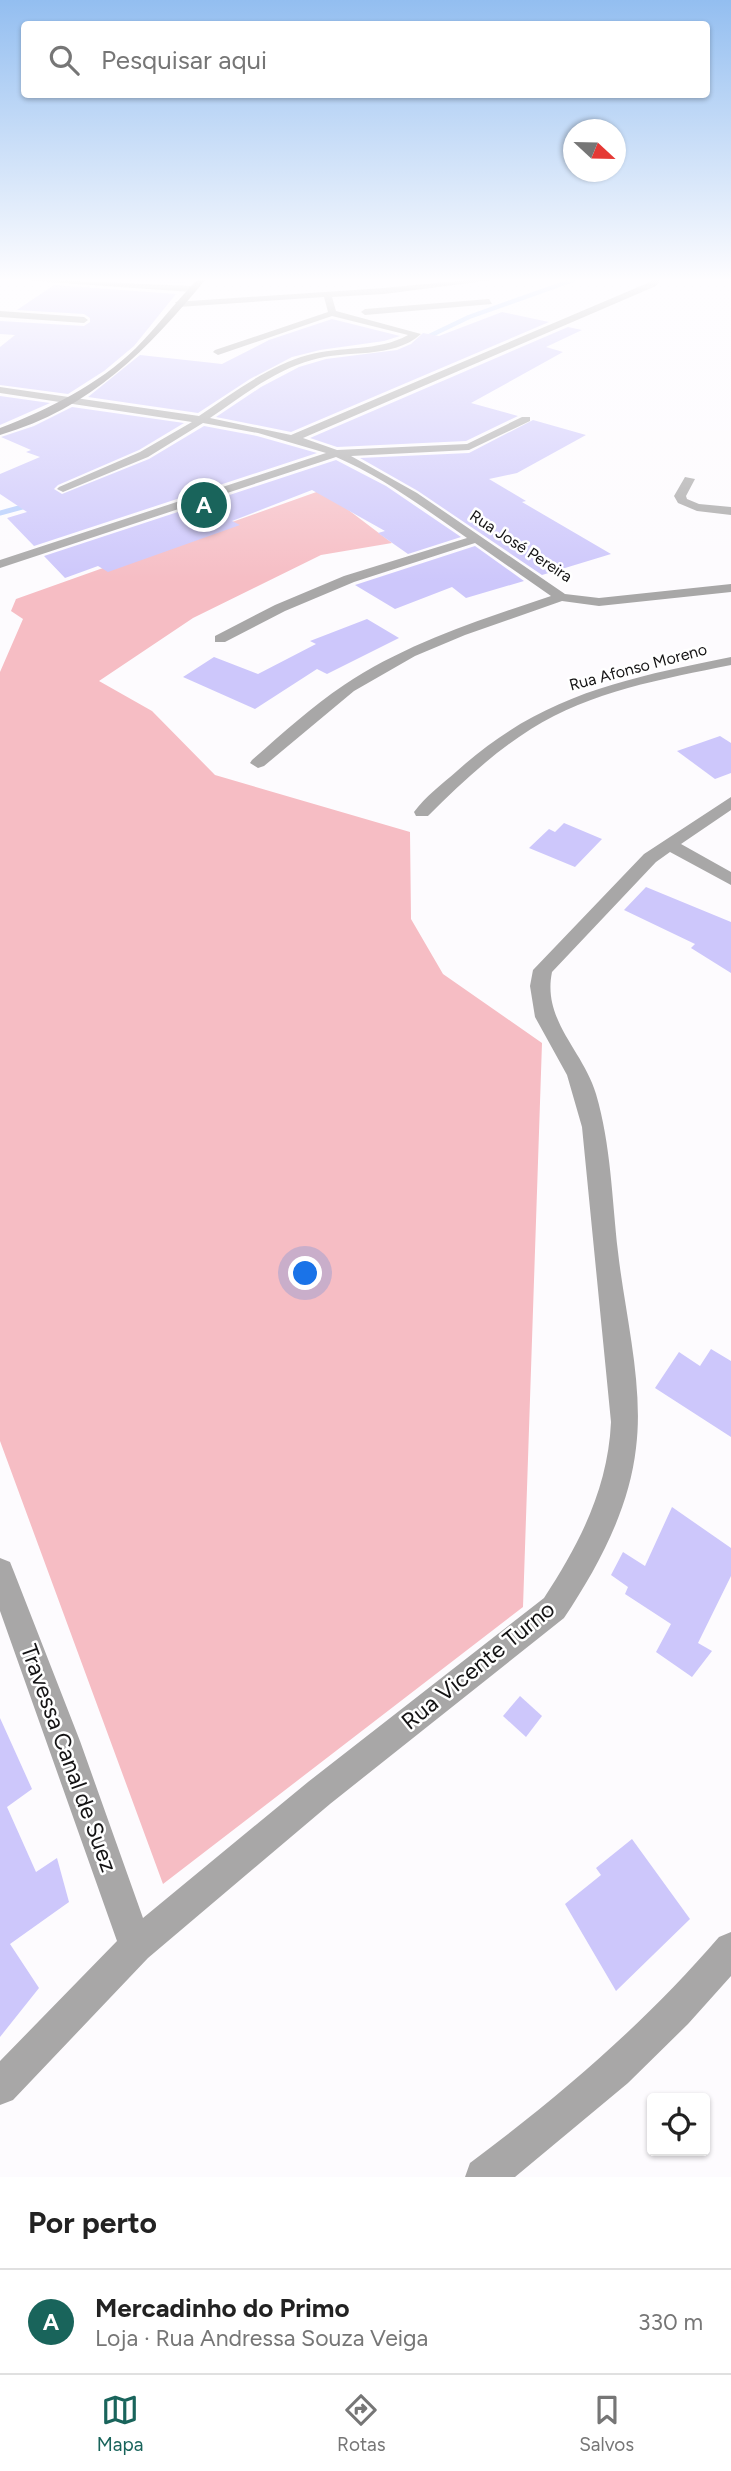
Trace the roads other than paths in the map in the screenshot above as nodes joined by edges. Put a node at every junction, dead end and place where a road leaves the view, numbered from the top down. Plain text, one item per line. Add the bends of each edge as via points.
1 (101, 381) edge
2 (263, 381) edge
3 (428, 381) edge
4 (0, 390) edge
5 (70, 401) junction
6 (526, 419) dead end
7 (207, 421) junction
8 (0, 432) edge
9 (294, 438) junction
10 (338, 453) junction
11 (689, 478) dead end
12 (63, 489) dead end
13 (731, 511) edge
14 (477, 539) junction
15 (0, 564) edge
16 (731, 588) edge
17 (561, 597) junction
18 (220, 639) dead end
19 (731, 661) edge
20 (258, 763) dead end
21 (731, 802) edge
22 (422, 812) dead end
23 (668, 844) junction
24 (731, 879) edge
25 (0, 1572) edge
26 (136, 1945) junction
27 (731, 1949) edge
28 (0, 2087) edge
29 (484, 2177) edge

1 - 5 street
2 - 7 street
3 - 9 street
4 - 5 street
5 - 7 street
5 - 8 street
6 - 10 street via 468,447
7 - 9 street
7 - 12 street
9 - 10 street
10 - 14 street, Rua José Pereira via 413,495
10 - 15 street
11 - 13 street via 682,500 697,507
14 - 17 street, Rua José Pereira
14 - 18 street via 349,579
16 - 17 street, Rua José Pereira via 599,602
17 - 20 street via 398,659 329,703
19 - 22 street, Rua Afonso Moreno via 599,694 543,715 481,756
21 - 23 street, Rua Vicente Turno
23 - 24 street
23 - 26 street, Rua Vicente Turno via 543,970 537,987 549,1026 577,1071 593,1130 624,1424 616,1479 578,1573 554,1608 318,1793
25 - 26 street, Travessa Canal de Suez
26 - 28 street, Rua Vicente Turno
27 - 29 street via 677,2012 544,2132

